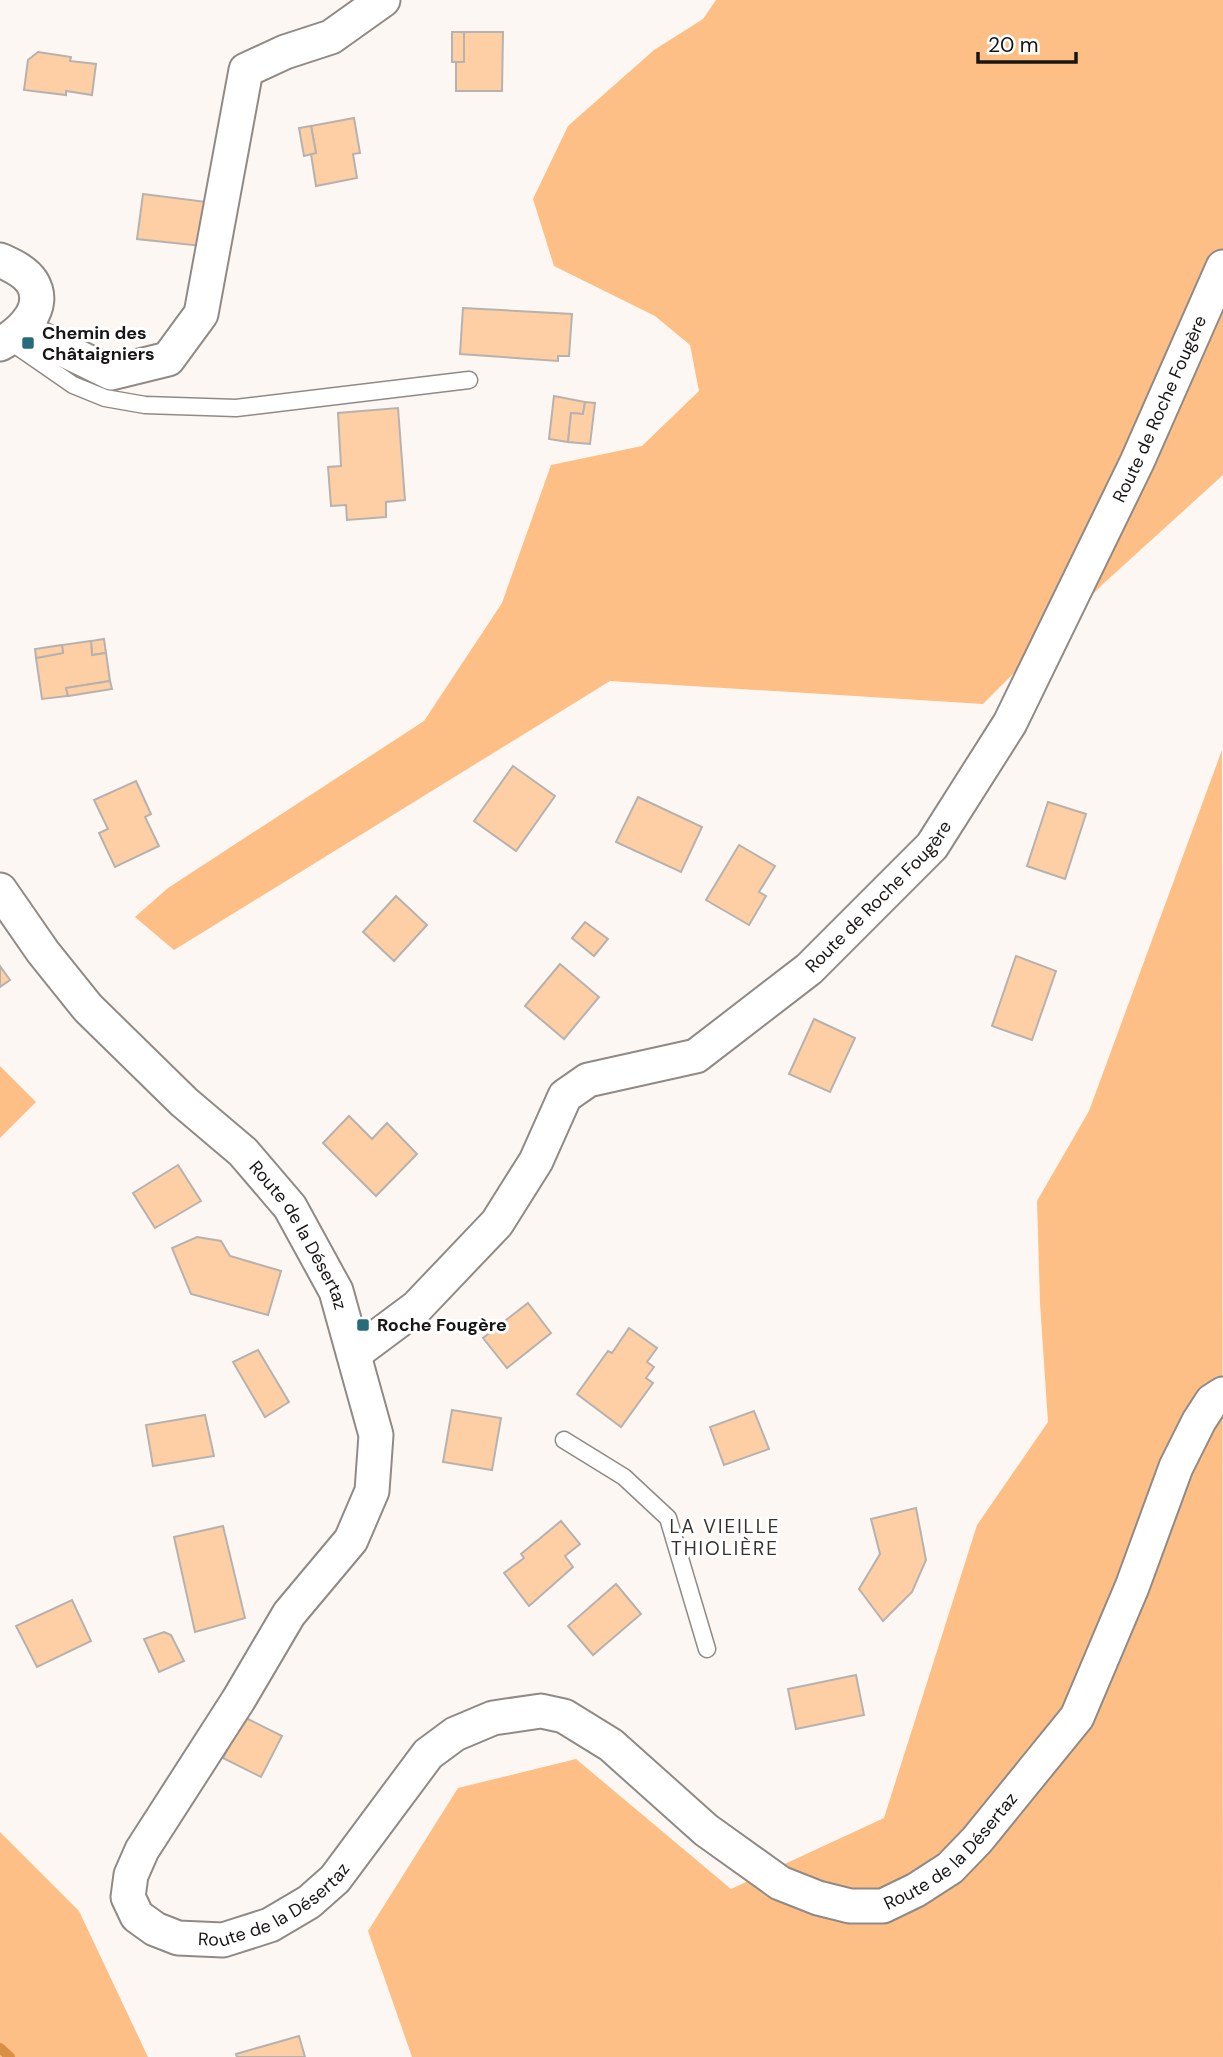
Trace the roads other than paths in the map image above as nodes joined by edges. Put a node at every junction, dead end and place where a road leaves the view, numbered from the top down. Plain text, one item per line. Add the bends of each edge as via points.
1 (383, 0) edge
2 (0, 260) edge
3 (1223, 267) edge
4 (10, 338) edge
5 (469, 380) dead end
6 (0, 890) edge
7 (354, 1354) junction
8 (1223, 1394) edge
9 (564, 1440) dead end
10 (707, 1649) dead end

1 - 4 street via 331,37 246,70 201,314 168,359 111,373
2 - 4 street via 21,271 38,299 33,314
3 - 7 street, Route de Roche Fougère via 1137,462 1010,723 932,846 809,969 696,1056 588,1080 565,1096 537,1161 497,1223 417,1307
4 - 5 lane via 73,385 104,398 145,405 236,408
6 - 7 street, Route de la Désertaz via 88,1009 243,1153 290,1207 336,1291
7 - 8 street, Route de la Désertaz via 376,1435 372,1491 351,1540 289,1614 142,1850 131,1875 128,1897 137,1916 178,1938 223,1940 270,1925 309,1902 335,1879 428,1754 455,1734 493,1718 541,1711 564,1716 611,1745 706,1829 780,1883 849,1906 883,1906 916,1890 950,1868 977,1840 1077,1717 1177,1467 1199,1421 1212,1401
9 - 10 lane via 624,1476 668,1518

